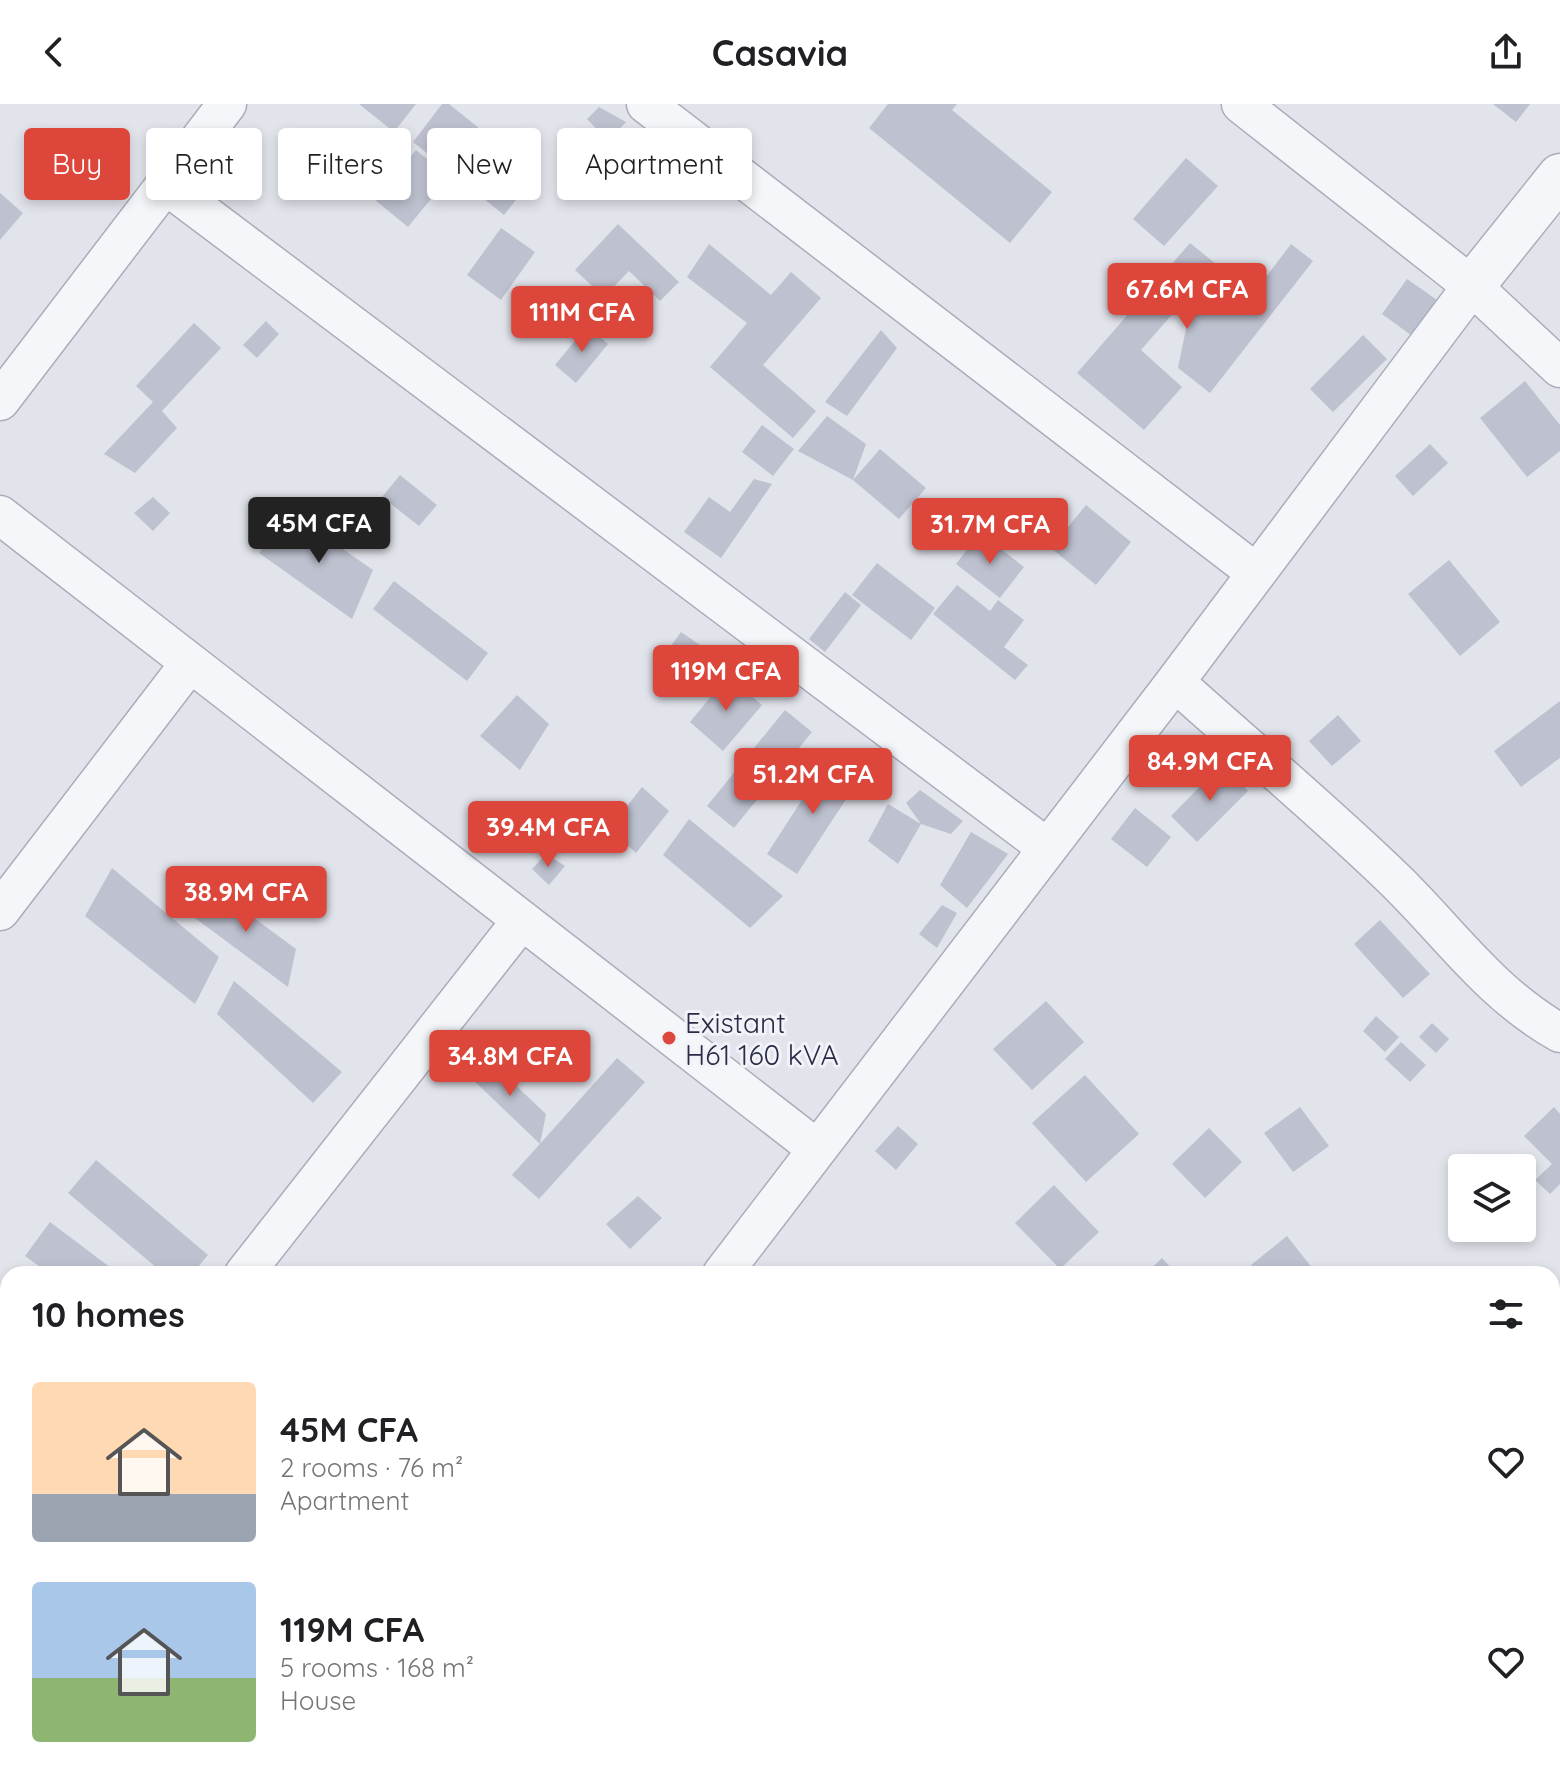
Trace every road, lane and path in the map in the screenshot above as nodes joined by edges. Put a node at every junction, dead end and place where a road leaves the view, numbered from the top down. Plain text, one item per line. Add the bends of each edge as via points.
1 (227, 104) edge
2 (646, 104) edge
3 (1241, 104) edge
4 (209, 128) edge
5 (1560, 176) edge
6 (154, 200) edge
7 (186, 200) edge
8 (1472, 286) junction
9 (1560, 368) edge
10 (0, 401) edge
11 (0, 515) edge
12 (1255, 572) junction
13 (190, 663) junction
14 (1175, 682) junction
15 (1046, 847) junction
16 (0, 911) edge
17 (522, 920) junction
18 (1560, 1033) edge
19 (817, 1149) junction
20 (250, 1266) edge
21 (728, 1266) edge

1 - 4 street
2 - 12 street
3 - 8 street
5 - 8 street
6 - 10 street
7 - 15 street
8 - 9 street
8 - 12 street
11 - 13 street
12 - 14 street
13 - 16 street
13 - 17 street
14 - 15 street
14 - 18 street via 1396,882 1496,988
15 - 19 street
17 - 19 street
17 - 20 street
19 - 21 street

